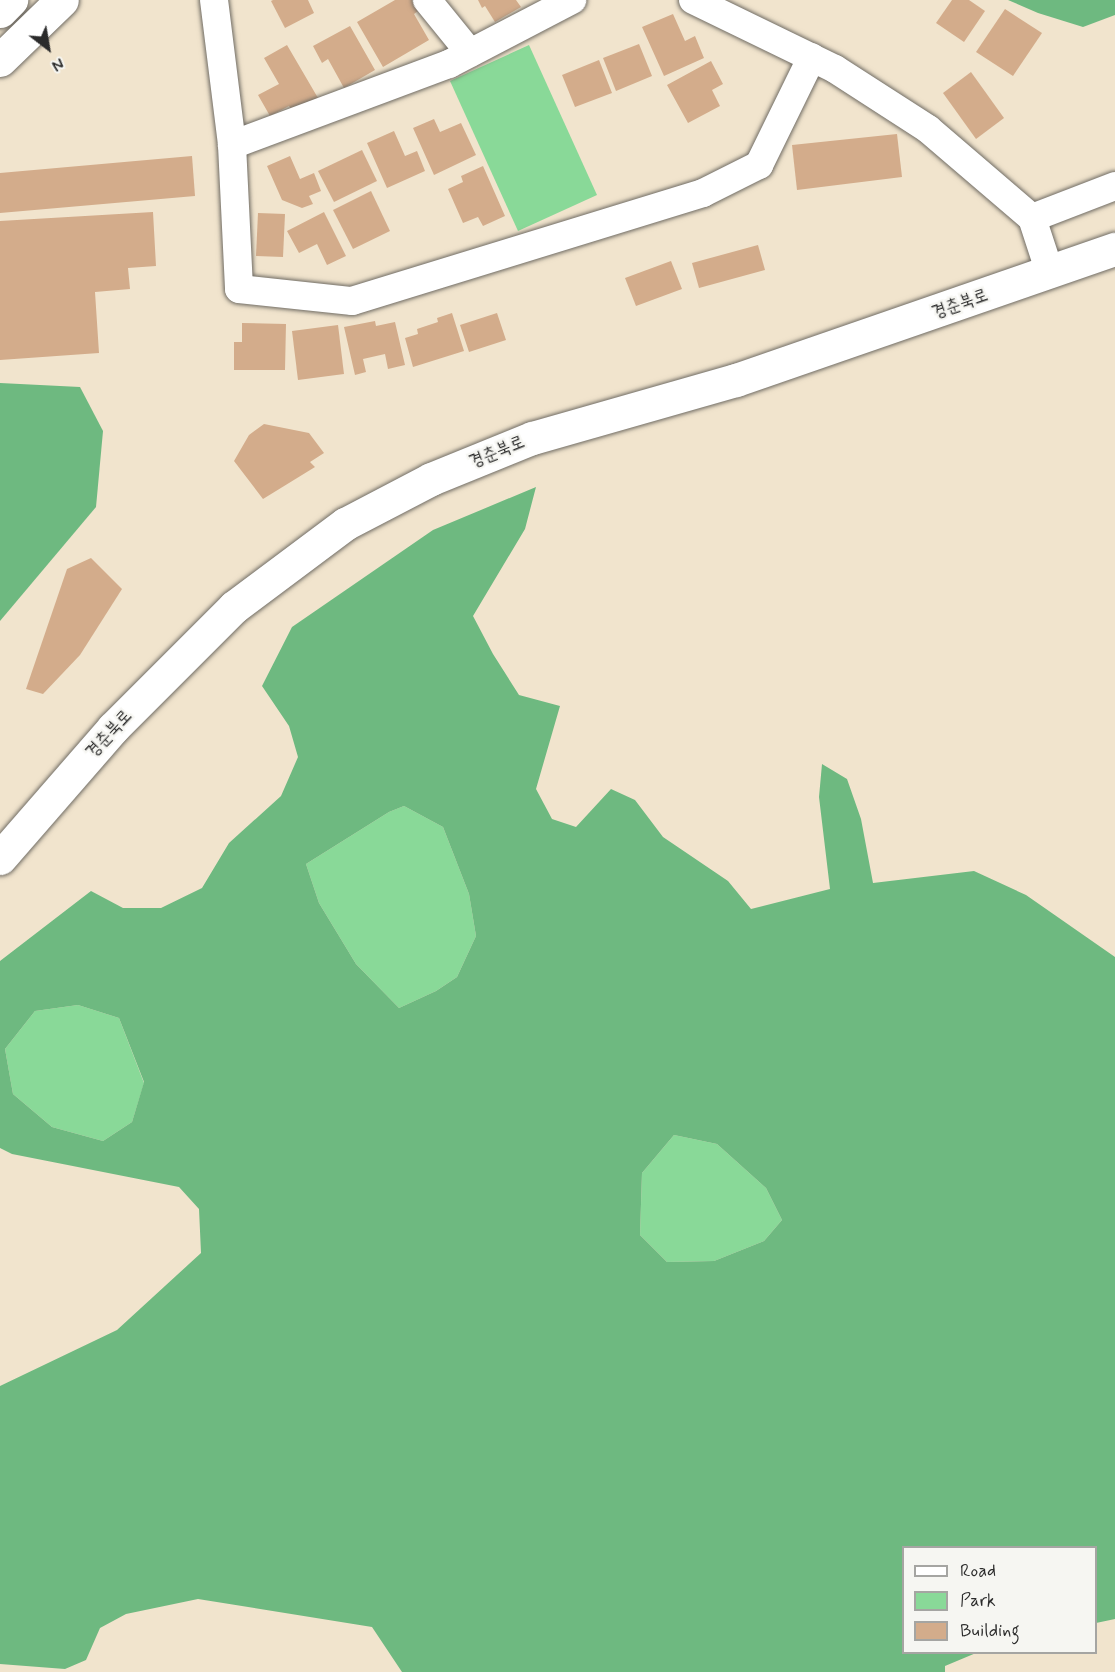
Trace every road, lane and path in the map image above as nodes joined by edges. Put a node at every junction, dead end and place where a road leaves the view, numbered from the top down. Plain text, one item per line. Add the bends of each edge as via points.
1 (11, 0) edge
2 (62, 0) edge
3 (214, 0) edge
4 (427, 0) edge
5 (572, 0) edge
6 (693, 0) edge
7 (0, 11) edge
8 (470, 53) junction
9 (812, 57) junction
10 (0, 60) edge
11 (232, 145) junction
12 (1115, 186) edge
13 (1032, 218) junction
14 (1115, 249) edge
15 (1050, 273) junction
16 (0, 858) edge

1 - 7 main road
2 - 10 main road
3 - 11 street
4 - 8 street
5 - 8 street
6 - 9 street
8 - 11 street
9 - 11 street via 759,165 702,193 352,301 239,289
9 - 13 street via 928,129
12 - 13 street
13 - 15 street
14 - 15 main road, 경춘북로
15 - 16 main road, 경춘북로 via 736,380 532,438 431,479 345,524 234,607 113,728

